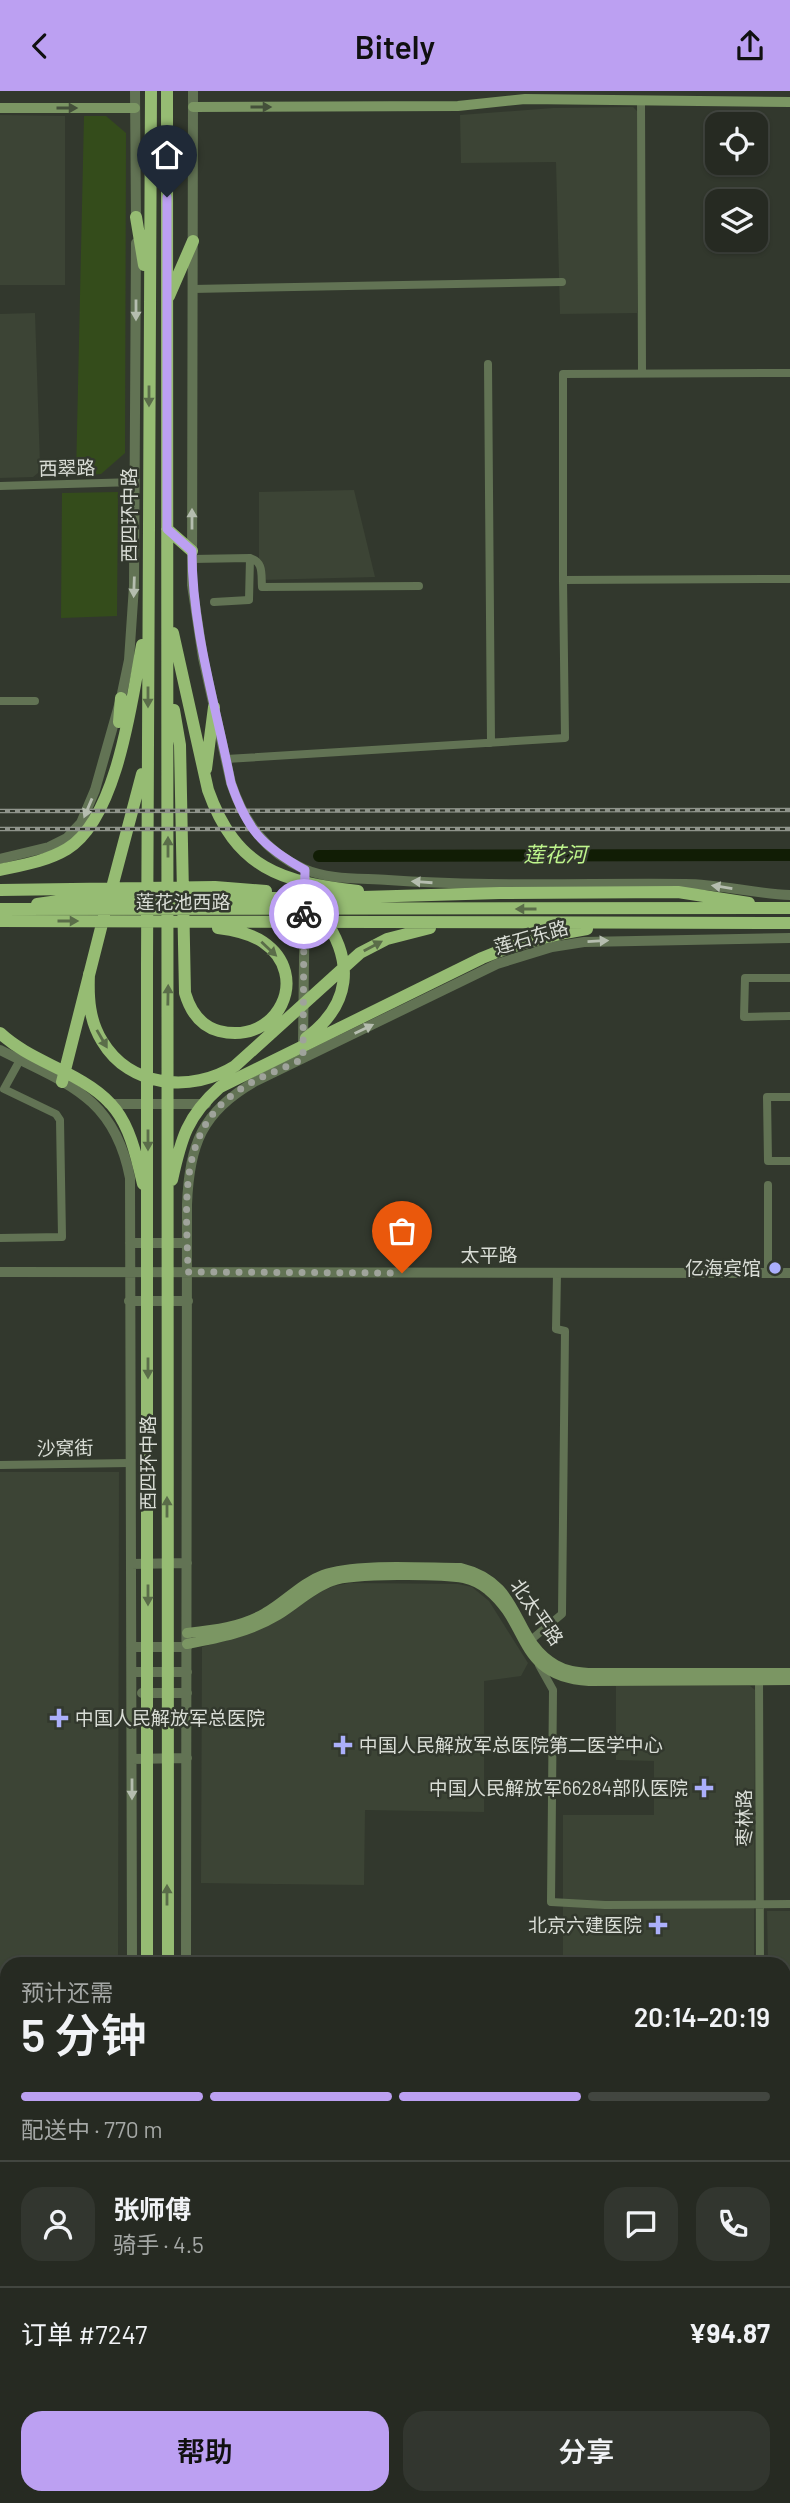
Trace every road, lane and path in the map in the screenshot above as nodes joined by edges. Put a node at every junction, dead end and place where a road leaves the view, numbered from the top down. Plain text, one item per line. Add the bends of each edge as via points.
1 (135, 91) edge
2 (150, 91) edge
3 (167, 91) edge
4 (193, 91) edge
5 (641, 101) junction
6 (790, 102) edge
7 (193, 107) junction
8 (0, 108) edge
9 (135, 108) junction
10 (136, 217) junction
11 (192, 241) junction
12 (562, 282) dead end
13 (192, 289) junction
14 (149, 303) junction
15 (166, 303) junction
16 (488, 364) dead end
17 (642, 373) junction
18 (790, 373) edge
19 (135, 482) junction
20 (0, 486) edge
21 (167, 529) junction
22 (192, 555) junction
23 (250, 558) junction
24 (790, 579) edge
25 (563, 580) junction
26 (419, 586) dead end
27 (214, 602) dead end
28 (148, 610) junction
29 (167, 610) junction
30 (168, 668) junction
31 (121, 698) junction
32 (0, 701) edge
33 (35, 701) dead end
34 (214, 707) junction
35 (491, 743) junction
36 (148, 746) junction
37 (226, 759) junction
38 (114, 776) junction
39 (208, 790) junction
40 (0, 859) edge
41 (0, 870) edge
42 (305, 870) junction
43 (0, 890) edge
44 (325, 893) junction
45 (790, 895) edge
46 (774, 908) junction
47 (790, 908) edge
48 (0, 909) edge
49 (366, 915) junction
50 (0, 922) edge
51 (183, 922) junction
52 (460, 922) junction
53 (622, 923) junction
54 (790, 923) edge
55 (790, 938) edge
56 (89, 974) junction
57 (790, 978) edge
58 (790, 1016) edge
59 (0, 1033) edge
60 (0, 1038) edge
61 (16, 1046) junction
62 (0, 1050) edge
63 (283, 1054) junction
64 (303, 1059) junction
65 (20, 1060) junction
66 (62, 1082) junction
67 (2, 1088) edge
68 (790, 1097) edge
69 (94, 1104) junction
70 (221, 1104) junction
71 (790, 1161) edge
72 (768, 1185) dead end
73 (167, 1204) junction
74 (148, 1205) junction
75 (0, 1238) edge
76 (130, 1243) junction
77 (187, 1243) junction
78 (0, 1272) edge
79 (129, 1272) junction
80 (188, 1272) junction
81 (557, 1273) junction
82 (768, 1273) junction
83 (790, 1273) edge
84 (129, 1301) junction
85 (188, 1301) junction
86 (130, 1463) junction
87 (0, 1465) edge
88 (187, 1563) junction
89 (131, 1565) junction
90 (187, 1641) junction
91 (528, 1642) junction
92 (132, 1647) junction
93 (536, 1659) junction
94 (132, 1672) junction
95 (187, 1672) junction
96 (790, 1673) edge
97 (759, 1677) junction
98 (790, 1680) edge
99 (132, 1693) junction
100 (187, 1693) junction
101 (187, 1758) junction
102 (132, 1759) junction
103 (760, 1904) junction
104 (790, 1904) edge
105 (132, 1957) edge
106 (147, 1957) edge
107 (168, 1957) edge
108 (186, 1957) edge
109 (760, 1957) edge

1 - 9 street, 西四环中路
2 - 14 highway, 西四环中路
3 - 15 highway, 西四环中路
4 - 7 street
5 - 6 main road
7 -> 5 main road via 458,106 525,99
5 - 17 street
7 - 11 street
8 -> 9 main road
9 - 10 street, 西四环中路
10 - 14 highway
10 -> 19 street, 西四环中路
11 - 13 street
11 - 15 highway
12 - 13 street
22 -> 13 street
14 -> 28 highway, 西四环中路
15 - 21 highway, 西四环中路
16 - 35 street
17 - 18 street
17 - 25 street via 563,374
19 - 20 street, 西翠路
19 -> 31 street, 西四环中路 via 132,626
21 - 22 highway
21 - 29 highway, 西四环中路
22 - 23 street
22 - 34 street via 197,629
23 - 26 street via 261,565 262,587
23 - 27 street via 249,600
24 - 25 street
25 - 35 street via 565,738
28 -> 36 highway, 西四环中路
28 - 38 highway
29 - 30 highway, 西四环中路
29 - 39 highway
51 -> 30 highway via 243,932 276,954 286,983 284,1001 274,1017 262,1027 232,1034 201,1021 188,1003 183,963 180,745
73 -> 30 highway, 西四环中路
31 - 38 highway
31 -> 40 street, 西四环中路 via 81,823 59,843
32 - 33 street
34 - 37 street
34 - 39 highway via 206,763
35 - 37 street
36 - 56 highway
36 -> 74 highway, 西四环中路
37 - 42 street via 238,803 252,829 266,846
38 - 41 highway via 103,807 83,837 35,862
39 - 44 highway via 227,833 245,852 274,873
45 -> 42 street via 687,884 452,885
42 - 64 street
43 - 63 highway via 248,888 308,905 323,917 338,942 344,982 330,1015
44 - 46 highway via 678,892
44 - 50 highway via 50,900
46 - 47 highway, 莲石东路
46 -> 49 highway, 莲石东路
48 - 49 highway, 莲花池西路
49 - 51 highway, 莲花池西路
49 - 52 highway, 莲石东路
50 -> 51 highway, 莲花池西路
52 - 53 highway, 莲石东路
56 -> 52 highway via 90,1010 102,1042 113,1056 142,1076 174,1083 206,1080 249,1054 349,961 379,942
53 - 54 highway, 莲石东路
53 - 63 highway via 513,945
64 -> 55 street, 莲石东路 via 497,964 552,947 603,941
56 - 66 highway
57 - 58 street via 745,978 744,1017
59 - 61 highway
60 - 61 highway
61 - 74 highway via 89,1084 115,1109 133,1140
62 - 65 street, 西四环中路
63 - 73 highway via 229,1082 202,1103 181,1142
64 - 70 street, 西四环中路
65 - 66 street, 西四环中路
65 - 67 street
66 - 69 street, 西四环中路
67 - 75 street via 60,1120 62,1237
68 - 71 street via 767,1097 768,1161
69 - 70 street
69 - 76 street, 西四环中路 via 114,1128 125,1154 130,1178
70 - 77 street, 西四环中路 via 195,1141 188,1173
72 - 82 street
107 -> 73 highway, 西四环中路
74 -> 106 highway, 西四环中路
76 - 77 street
76 - 79 street, 西四环中路
77 - 80 street, 西四环中路
78 - 79 street
79 - 80 street, 太平路
79 - 84 street, 西四环中路
80 - 81 street, 太平路
80 - 85 street, 西四环中路
81 - 82 street, 太平路
81 - 91 street via 556,1329 565,1331 562,1614
82 - 83 street, 太平路
84 - 85 street
84 - 86 street, 西四环中路
85 - 88 street, 西四环中路
86 - 87 street, 沙窝街
86 - 89 street, 西四环中路
88 - 89 street
88 - 90 street, 西四环中路
89 - 92 street, 西四环中路
90 - 91 main road, 北太平路 via 250,1620 313,1580 343,1570 461,1568 499,1588
90 - 92 street
90 - 95 street, 西四环中路
91 - 93 main road, 北太平路
91 - 97 main road, 北太平路 via 554,1664 573,1671
92 - 94 street, 西四环中路
93 - 97 main road, 北太平路 via 550,1672 577,1680
93 - 103 street via 553,1690 551,1902
94 - 95 street
94 - 99 street, 西四环中路
95 - 100 street, 西四环中路
96 - 97 main road, 北太平路
97 - 98 main road, 北太平路
97 - 103 street, 枣林路
99 - 100 street
99 - 102 street, 西四环中路
100 - 101 street, 西四环中路
101 - 102 street
101 - 108 street, 西四环中路
102 -> 105 street, 西四环中路
103 - 104 street
103 - 109 street, 枣林路

